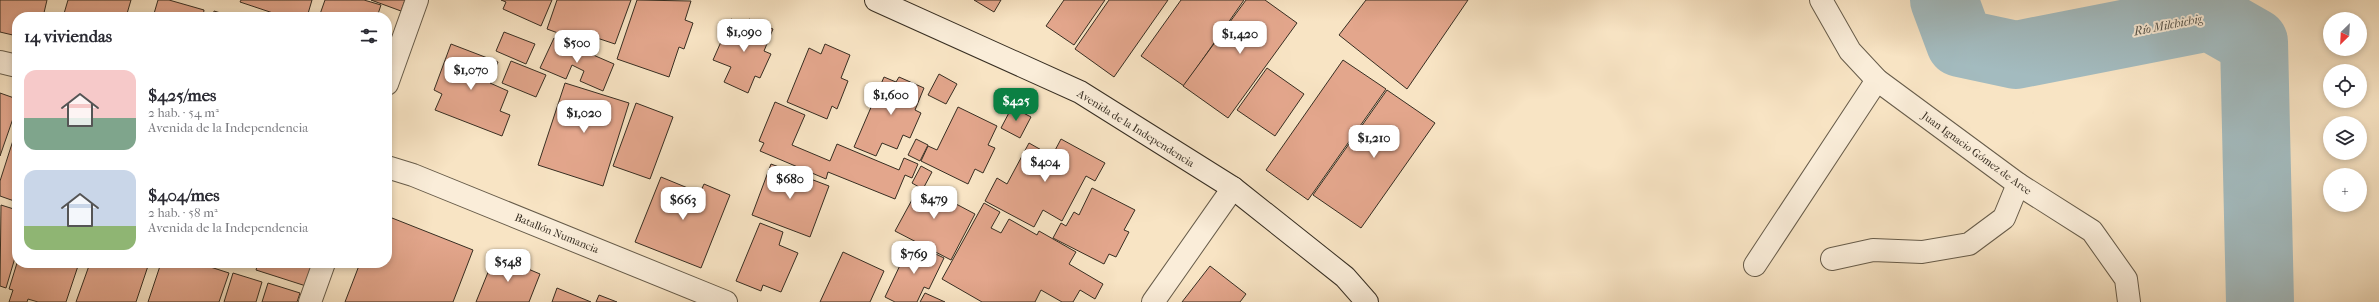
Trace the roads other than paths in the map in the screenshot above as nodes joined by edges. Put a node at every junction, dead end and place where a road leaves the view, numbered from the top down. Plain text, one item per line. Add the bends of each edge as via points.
1 (417, 0) edge
2 (876, 0) edge
3 (1821, 0) edge
4 (0, 62) edge
5 (12, 65) edge
6 (392, 70) edge
7 (1876, 80) junction
8 (392, 169) edge
9 (2018, 184) junction
10 (1233, 188) junction
11 (1832, 259) dead end
12 (1755, 265) dead end
13 (322, 268) edge
14 (310, 302) edge
15 (726, 302) edge
16 (1153, 302) edge
17 (1367, 302) edge
18 (2129, 302) edge

1 - 6 street
2 - 10 street, Avenida de la Independencia via 1080,92
3 - 7 street, Juan Ignacio Gómez de Arce via 1850,51
4 - 5 street
7 - 9 street, Juan Ignacio Gómez de Arce
7 - 12 street
8 - 15 street, Batallón Numancia
9 - 11 street via 2004,218 1969,244 1922,252 1873,250
9 - 18 street, Juan Ignacio Gómez de Arce via 2092,231 2126,279
10 - 16 street
10 - 17 street, Avenida de la Independencia via 1345,277
13 - 14 street

